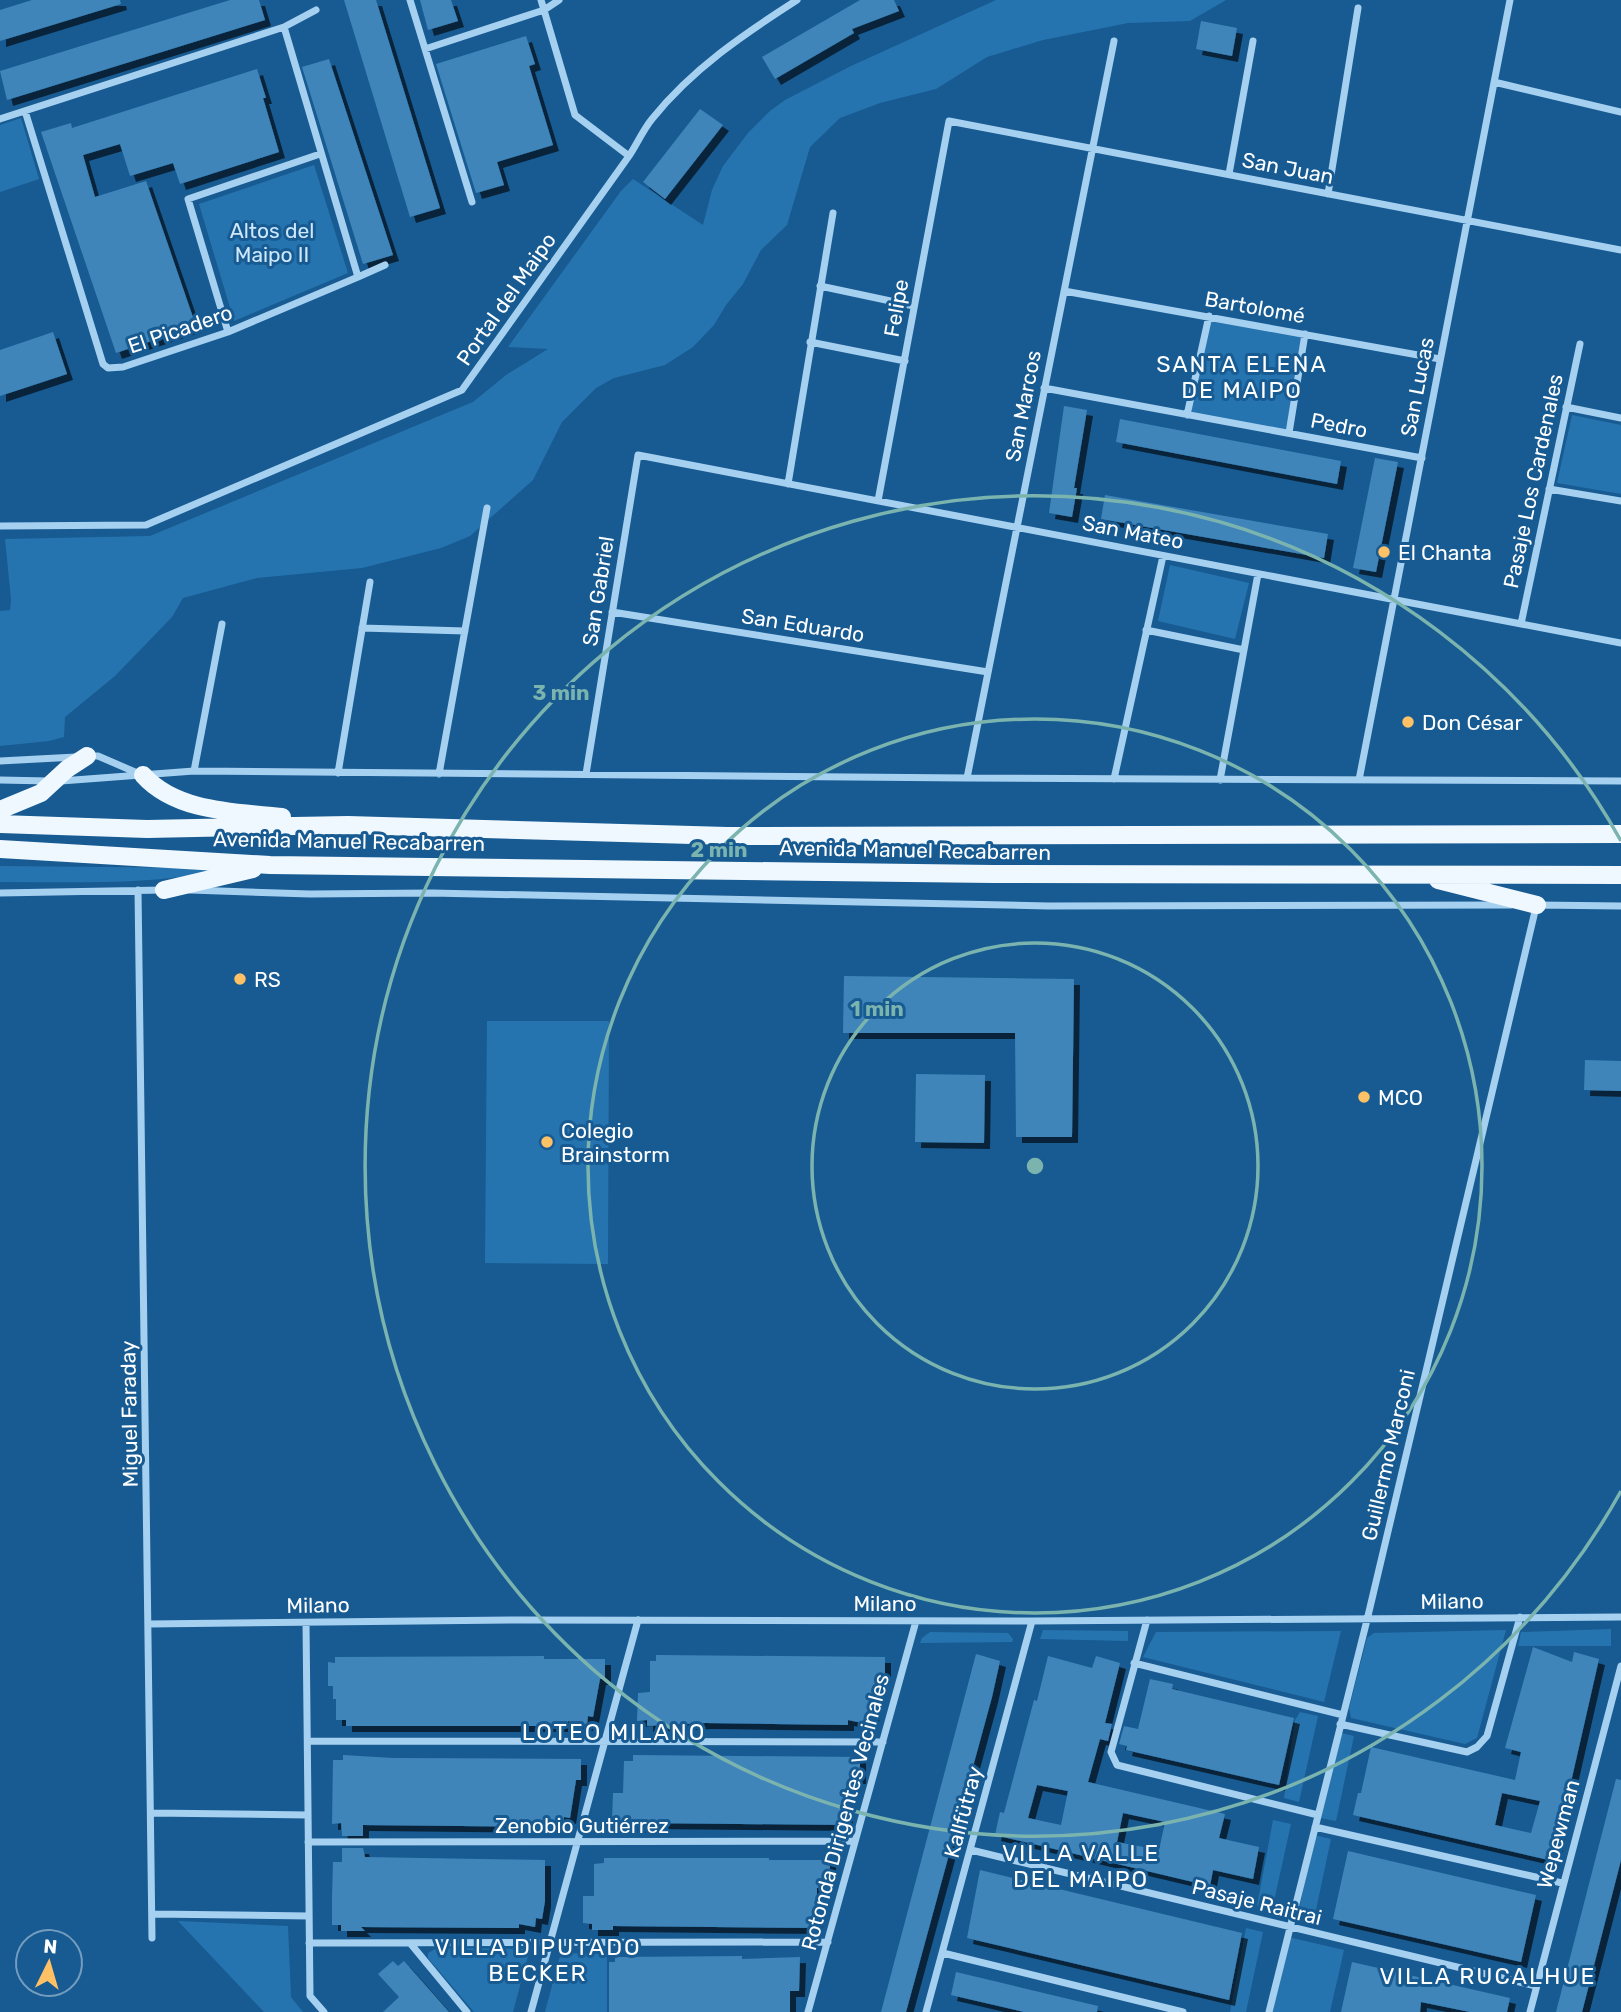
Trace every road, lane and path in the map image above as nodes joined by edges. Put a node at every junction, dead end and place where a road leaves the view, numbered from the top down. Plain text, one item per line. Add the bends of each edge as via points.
1 (410, 0) edge
2 (541, 0) edge
3 (559, 0) edge
4 (797, 0) edge
5 (1510, 0) edge
6 (1358, 8) dead end
7 (316, 10) dead end
8 (544, 10) junction
9 (284, 27) junction
10 (1114, 41) dead end
11 (1253, 41) dead end
12 (425, 49) junction
13 (1494, 82) junction
14 (25, 111) junction
15 (1621, 112) edge
16 (0, 119) edge
17 (949, 121) joint
18 (1092, 148) junction
19 (320, 154) junction
20 (629, 156) junction
21 (1229, 174) junction
22 (1328, 194) junction
23 (472, 202) dead end
24 (834, 213) dead end
25 (1468, 220) junction
26 (1621, 250) edge
27 (385, 265) dead end
28 (358, 277) junction
29 (820, 286) junction
30 (1064, 290) junction
31 (914, 306) junction
32 (1209, 316) junction
33 (228, 332) junction
34 (1305, 334) junction
35 (810, 342) junction
36 (1580, 344) dead end
37 (1440, 359) junction
38 (905, 361) junction
39 (1044, 388) junction
40 (1566, 407) junction
41 (1187, 415) junction
42 (1621, 418) edge
43 (1289, 433) junction
44 (638, 456) joint
45 (1422, 458) junction
46 (788, 484) junction
47 (1549, 489) junction
48 (1621, 500) edge
49 (878, 501) junction
50 (487, 508) dead end
51 (0, 526) edge
52 (1017, 528) junction
53 (1163, 556) junction
54 (1258, 574) junction
55 (370, 582) dead end
56 (1394, 600) junction
57 (612, 612) junction
58 (222, 624) dead end
59 (1521, 624) junction
60 (362, 628) junction
61 (1146, 630) junction
62 (465, 631) junction
63 (1621, 643) edge
64 (1244, 650) junction
65 (988, 672) junction
66 (87, 756) junction
67 (0, 761) edge
68 (194, 771) junction
69 (338, 774) junction
70 (439, 774) junction
71 (586, 774) junction
72 (143, 775) junction
73 (967, 778) junction
74 (1114, 779) junction
75 (0, 780) edge
76 (1220, 780) junction
77 (1359, 780) junction
78 (55, 781) junction
79 (1621, 781) edge
80 (0, 810) edge
81 (0, 824) edge
82 (348, 825) junction
83 (1621, 834) edge
84 (0, 849) edge
85 (270, 865) junction
86 (1411, 873) junction
87 (1621, 875) edge
88 (138, 890) junction
89 (164, 890) junction
90 (0, 892) edge
91 (1536, 905) junction
92 (1621, 906) edge
93 (1520, 1617) junction
94 (1621, 1617) edge
95 (638, 1620) junction
96 (916, 1620) junction
97 (1147, 1620) junction
98 (1367, 1620) junction
99 (1032, 1621) junction
100 (306, 1623) junction
101 (149, 1624) junction
102 (1134, 1663) junction
103 (1621, 1666) edge
104 (1343, 1715) junction
105 (1340, 1724) junction
106 (308, 1741) junction
107 (605, 1741) junction
108 (883, 1742) junction
109 (151, 1813) junction
110 (308, 1815) junction
111 (1318, 1815) junction
112 (1315, 1827) junction
113 (855, 1841) junction
114 (308, 1842) junction
115 (578, 1843) junction
116 (971, 1850) junction
117 (1562, 1883) junction
118 (152, 1914) junction
119 (309, 1916) junction
120 (1290, 1927) junction
121 (152, 1938) dead end
122 (828, 1942) junction
123 (309, 1943) junction
124 (410, 1943) junction
125 (550, 1943) junction
126 (943, 1953) junction
127 (1536, 1986) junction
128 (324, 2012) edge
129 (467, 2012) edge
130 (531, 2012) edge
131 (808, 2012) edge
132 (926, 2012) edge
133 (1183, 2012) edge
134 (1269, 2012) edge
135 (1530, 2012) edge

1 - 12 street
2 - 8 street
3 - 8 street
4 - 20 street, Portal del Maipo via 737,39 688,79 651,120
5 - 13 street, San Lucas
6 - 22 street
7 - 9 street
8 - 12 street
8 - 20 street via 575,115
9 - 14 street
9 - 19 street
10 - 18 street, San Marcos
11 - 21 street
12 - 23 street
13 - 15 street
13 - 25 street, San Lucas
14 - 16 street
14 - 33 street, El Picadero via 103,365 123,366
17 - 18 street, San Juan
17 - 31 street, Felipe
18 - 21 street, San Juan
18 - 30 street, San Marcos
19 - 28 street
19 - 33 street via 188,199
20 - 51 street, Portal del Maipo via 463,390 146,525
21 - 22 street, San Juan
22 - 25 street, San Juan
24 - 29 street
25 - 26 street, San Juan
25 - 37 street, San Lucas
27 - 28 street, El Picadero
28 - 33 street, El Picadero
29 - 31 street
29 - 35 street
30 - 32 street, Bartolomé
30 - 39 street, San Marcos
31 - 38 street, Felipe
32 - 34 street, Bartolomé
32 - 41 street
34 - 37 street, Bartolomé
34 - 43 street
35 - 38 street
35 - 46 street
36 - 40 street, Pasaje Los Cardenales
37 - 45 street, San Lucas
38 - 49 street, Felipe
39 - 41 street, Pedro
39 - 52 street, San Marcos
40 - 42 street
40 - 47 street, Pasaje Los Cardenales
41 - 43 street, Pedro
43 - 45 street, Pedro
44 - 46 street, San Mateo
44 - 57 street, San Gabriel
45 - 56 street, San Lucas
46 - 49 street, San Mateo
47 - 48 street
47 - 59 street, Pasaje Los Cardenales
49 - 52 street, San Mateo
50 - 62 street
52 - 53 street, San Mateo
52 - 65 street, San Marcos
53 - 54 street, San Mateo
53 - 61 street
54 - 56 street, San Mateo
54 - 64 street
55 - 60 street
56 - 59 street, San Mateo
56 - 77 street, San Lucas
57 - 65 street, San Eduardo
57 - 71 street, San Gabriel
58 - 68 street
59 - 63 street, San Mateo
60 - 62 street
60 - 69 street
61 - 64 street
61 - 74 street
62 - 70 street
64 - 76 street
65 - 73 street, San Marcos
66 - 67 street
66 - 72 street
66 - 78 main road
68 - 69 street
68 - 72 street
69 - 70 street
70 - 71 street
71 - 73 street
72 - 78 street
72 - 82 main road via 162,793 186,802
73 - 74 street
74 - 76 street
75 - 78 street
76 - 77 street
77 - 79 street
78 - 80 main road via 41,793
81 - 82 main road, Avenida Manuel Recabarren via 147,829
82 - 83 main road, Avenida Manuel Recabarren via 727,836
84 - 85 main road, Avenida Manuel Recabarren
85 - 86 main road, Avenida Manuel Recabarren via 993,874
85 - 89 main road
86 - 87 main road, Avenida Manuel Recabarren
86 - 91 main road
88 - 89 street
88 - 90 street
88 - 101 street, Miguel Faraday
89 - 91 street via 1048,906
91 - 92 street
91 - 98 street, Guillermo Marconi
93 - 94 street, Milano
93 - 98 street, Milano
93 - 105 street via 1487,1736 1477,1747 1466,1752
95 - 96 street, Milano
95 - 100 street, Milano
95 - 107 street
96 - 99 street, Milano
96 - 108 street, Rotonda Dirigentes Vecinales
97 - 98 street, Milano
97 - 99 street, Milano
97 - 102 street
98 - 104 street, Guillermo Marconi
99 - 116 street, Kallfütray
100 - 101 street, Milano
100 - 106 street
101 - 109 street, Miguel Faraday
102 - 104 street
102 - 111 street via 1111,1752 1117,1765
103 - 117 street, Wepewman
104 - 105 street, Guillermo Marconi
105 - 111 street, Guillermo Marconi
106 - 107 street
106 - 110 street
107 - 108 street
107 - 115 street
108 - 113 street, Rotonda Dirigentes Vecinales
109 - 110 street
109 - 118 street, Miguel Faraday
110 - 114 street
111 - 112 street, Guillermo Marconi
112 - 117 street
112 - 120 street, Guillermo Marconi
113 - 115 street, Zenobio Gutiérrez
113 - 122 street, Rotonda Dirigentes Vecinales
114 - 115 street, Zenobio Gutiérrez
114 - 119 street
115 - 125 street
116 - 120 street, Pasaje Raitrai
116 - 126 street, Kallfütray
117 - 127 street, Wepewman
118 - 119 street
118 - 121 street, Miguel Faraday
119 - 123 street
120 - 127 street, Pasaje Raitrai
120 - 134 street, Guillermo Marconi
122 - 125 street
122 - 131 street, Rotonda Dirigentes Vecinales
123 - 124 street
123 - 128 street via 310,1996
124 - 125 street
124 - 129 street
125 - 130 street
126 - 132 street, Kallfütray
126 - 133 street
127 - 135 street, Wepewman

